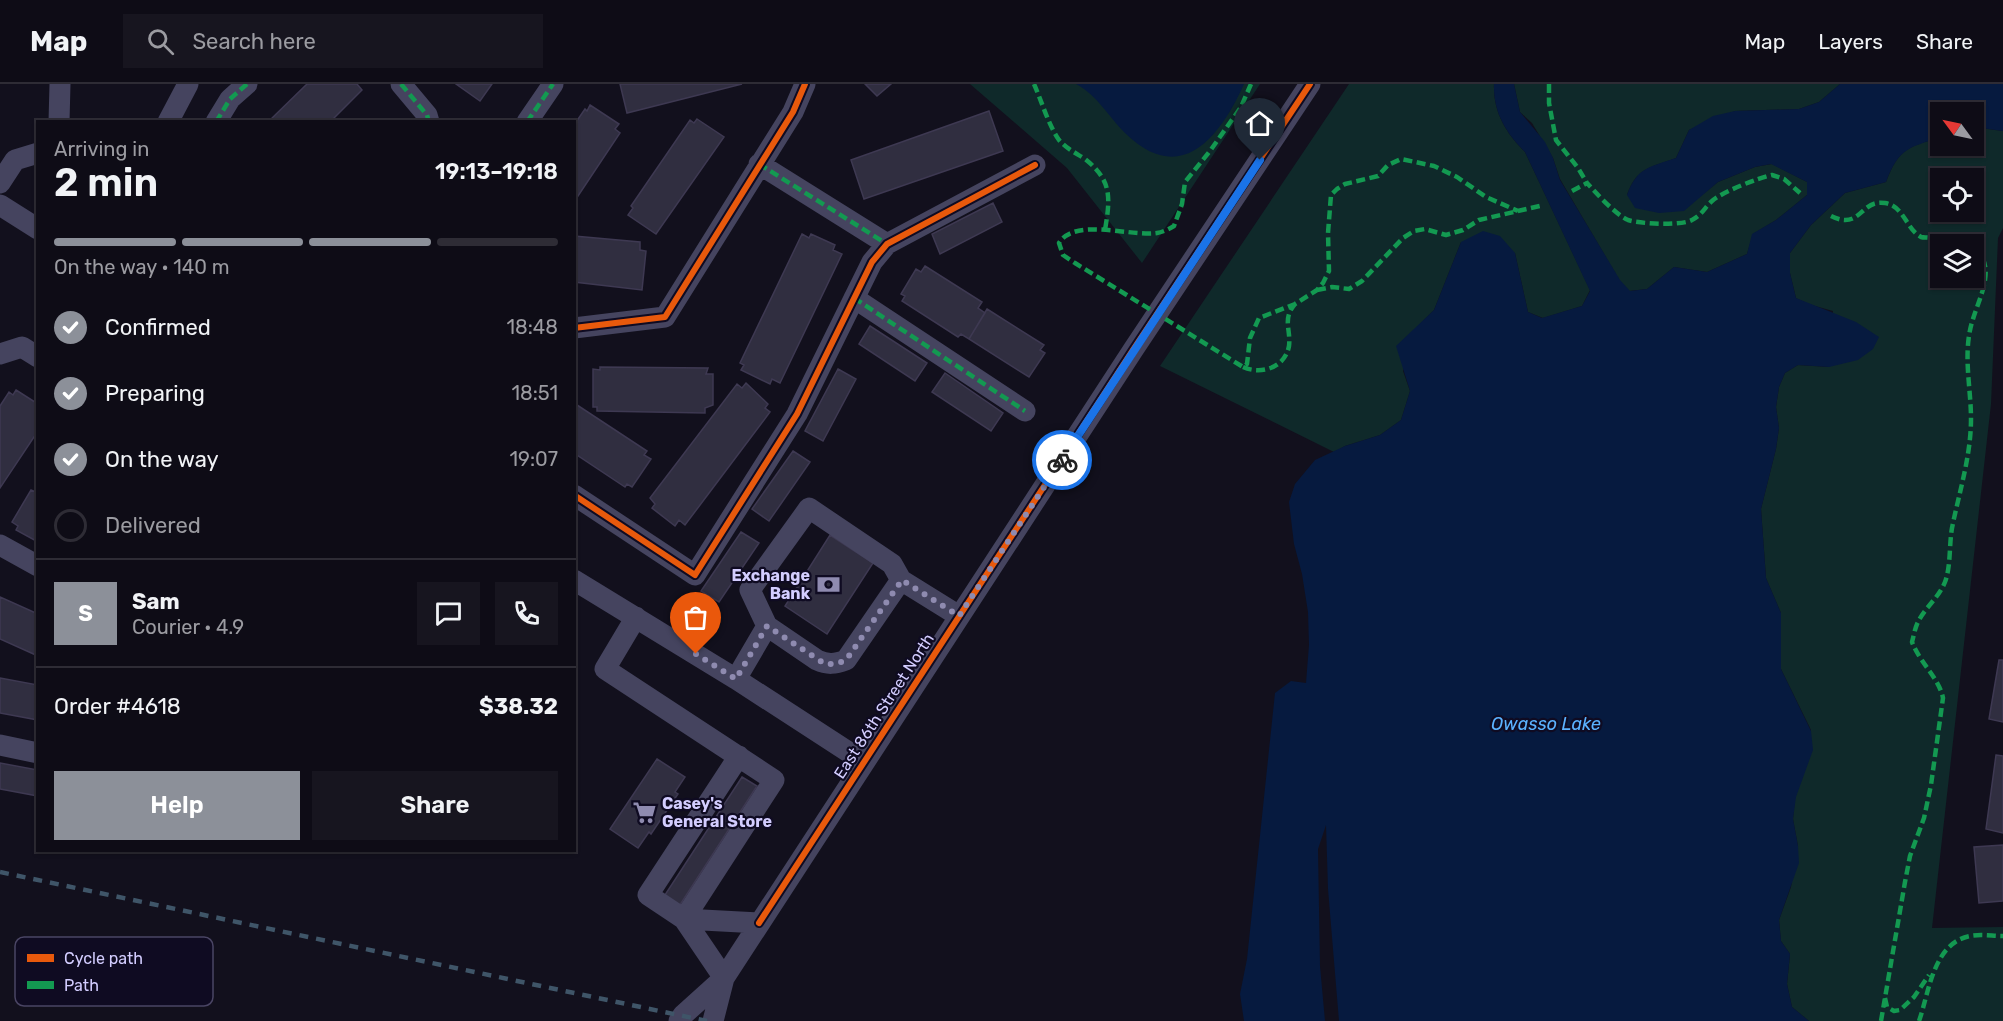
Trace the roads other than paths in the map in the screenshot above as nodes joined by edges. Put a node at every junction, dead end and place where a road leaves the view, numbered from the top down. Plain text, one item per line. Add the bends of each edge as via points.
1 (60, 84) edge
2 (188, 84) edge
3 (247, 84) edge
4 (401, 84) edge
5 (553, 84) edge
6 (804, 84) edge
7 (1310, 84) edge
8 (59, 120) edge
9 (169, 120) edge
10 (217, 120) edge
11 (428, 120) edge
12 (528, 120) edge
13 (36, 154) edge
14 (759, 164) junction
15 (1035, 165) dead end
16 (0, 183) edge
17 (0, 205) edge
18 (36, 228) edge
19 (887, 244) junction
20 (854, 298) junction
21 (576, 328) edge
22 (0, 354) edge
23 (36, 356) edge
24 (1025, 411) dead end
25 (576, 496) edge
26 (0, 544) edge
27 (36, 565) edge
28 (902, 580) junction
29 (576, 581) edge
30 (959, 616) junction
31 (636, 617) junction
32 (767, 626) junction
33 (736, 679) junction
34 (0, 745) edge
35 (36, 753) edge
36 (739, 756) junction
37 (864, 762) junction
38 (684, 919) junction
39 (759, 923) junction
40 (724, 978) junction
41 (679, 1021) edge
42 (713, 1021) edge

1 - 8 street
2 - 9 street
3 - 10 street via 230,99
4 - 11 street
5 - 12 street
6 - 14 street via 793,112
7 - 30 street, East 86th Street North
13 - 16 street via 15,160
14 - 19 street
14 - 21 street via 665,316
15 - 19 street
17 - 18 street
19 - 20 street via 872,262
20 - 24 street
20 - 25 street via 797,414 695,574
22 - 23 street via 22,347
26 - 27 street
28 - 30 street
28 - 32 street via 846,660 836,664 817,660
28 - 32 street via 892,564 809,508 750,590
29 - 31 street
30 - 37 street, East 86th Street North
31 - 33 street
31 - 36 street via 605,669
32 - 33 street
33 - 37 street
34 - 35 street
36 - 38 street via 774,780
36 - 38 street via 648,895
37 - 39 street, East 86th Street North
38 - 39 street
38 - 40 street
39 - 40 street, East 86th Street North
40 - 41 street, East 86th Street North
40 - 42 street, East 86th Street North

